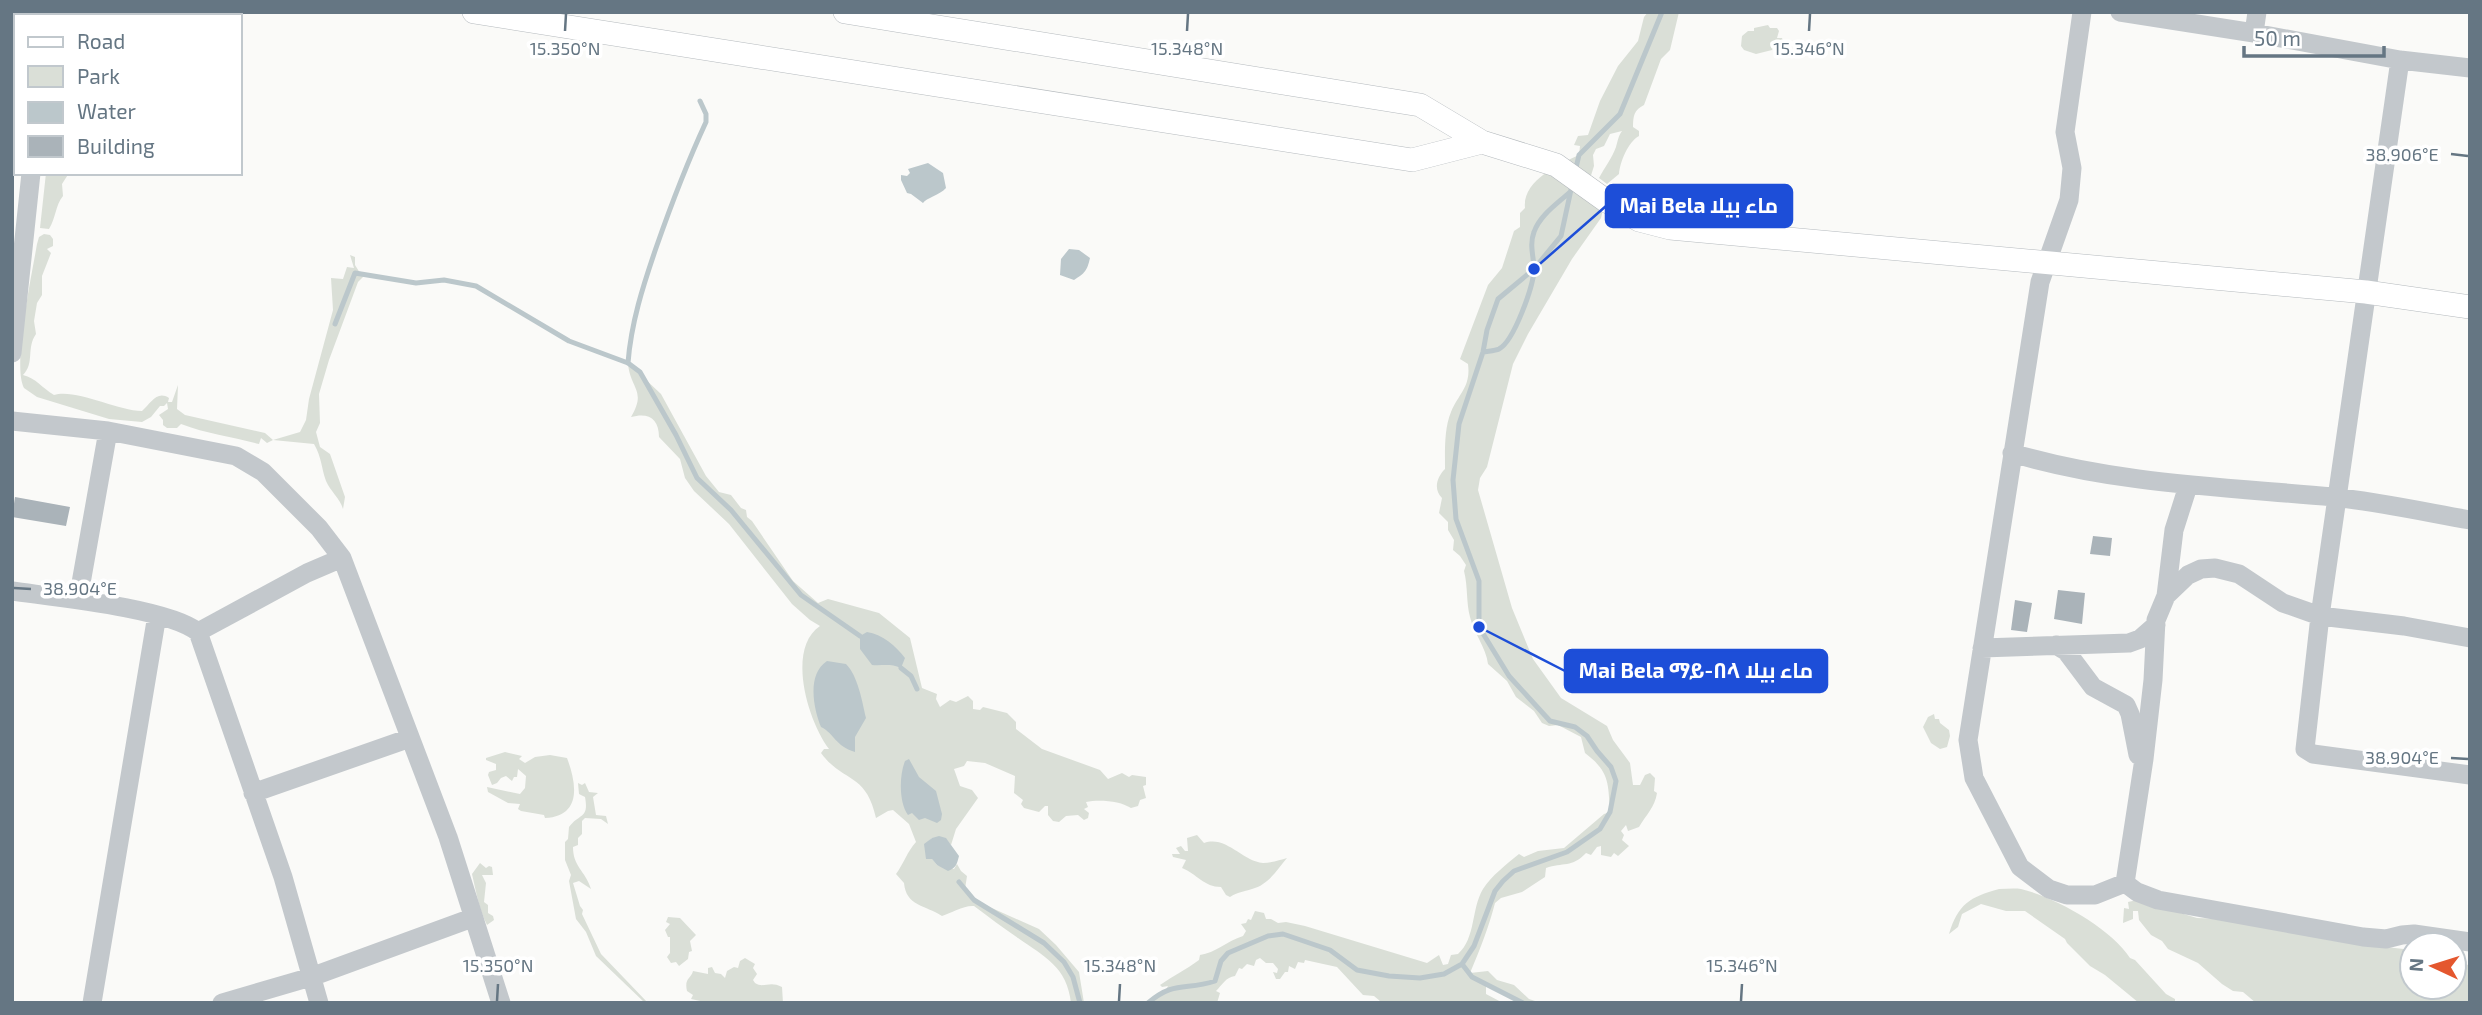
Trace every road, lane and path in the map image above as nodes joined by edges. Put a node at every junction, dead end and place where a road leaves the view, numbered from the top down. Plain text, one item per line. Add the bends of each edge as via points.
1 (474, 12) edge
2 (845, 12) edge
3 (2082, 12) edge
4 (2120, 12) edge
5 (2257, 12) edge
6 (2254, 33) junction
7 (2400, 60) junction
8 (2470, 68) edge
9 (1482, 142) junction
10 (31, 175) edge
11 (2048, 263) junction
12 (2366, 292) junction
13 (2470, 307) edge
14 (12, 353) edge
15 (12, 421) edge
16 (108, 431) junction
17 (2012, 453) junction
18 (2189, 486) junction
19 (2337, 498) junction
20 (2470, 520) edge
21 (342, 558) junction
22 (12, 591) edge
23 (2166, 596) junction
24 (78, 600) junction
25 (157, 615) junction
26 (2320, 616) junction
27 (2156, 625) junction
28 (198, 632) junction
29 (2470, 638) edge
30 (2056, 645) junction
31 (1982, 648) junction
32 (410, 738) junction
33 (2470, 775) edge
34 (2141, 776) junction
35 (253, 793) junction
36 (2125, 883) junction
37 (472, 918) junction
38 (2469, 936) edge
39 (311, 977) junction
40 (92, 1003) edge
41 (222, 1003) edge
42 (319, 1003) edge
43 (501, 1003) edge

1 - 9 main road via 1412,160
2 - 9 main road via 1420,105
3 - 11 street via 2065,132 2072,168 2068,200
4 - 6 street
5 - 6 street
6 - 7 street
7 - 8 street
7 - 12 street
9 - 11 main road via 1556,166 1639,220 1670,228
10 - 14 street
11 - 12 main road
11 - 17 street via 2040,282
12 - 13 main road
12 - 19 street
15 - 16 street
16 - 21 street via 236,456 262,472 319,527
16 - 24 street
17 - 18 street via 2044,463
17 - 31 street
18 - 19 street
18 - 23 street via 2174,530
19 - 20 street
19 - 26 street
21 - 28 street
21 - 32 street
22 - 24 street
23 - 26 street via 2188,575 2215,568 2239,574 2283,603
23 - 27 street
24 - 25 street
25 - 28 street
25 - 40 street
26 - 29 street
26 - 33 street via 2305,748 2313,754
27 - 30 street via 2129,643
27 - 34 street
28 - 35 street
30 - 31 street
30 - 34 street via 2066,651 2093,687 2126,705
31 - 36 street via 1968,740 1974,778 2020,867 2049,889 2067,895 2095,895
32 - 35 street
32 - 37 street via 448,836
34 - 36 street
35 - 39 street
36 - 38 street via 2158,900 2295,926 2386,939 2402,934
37 - 39 street
37 - 43 street
39 - 41 street
39 - 42 street

